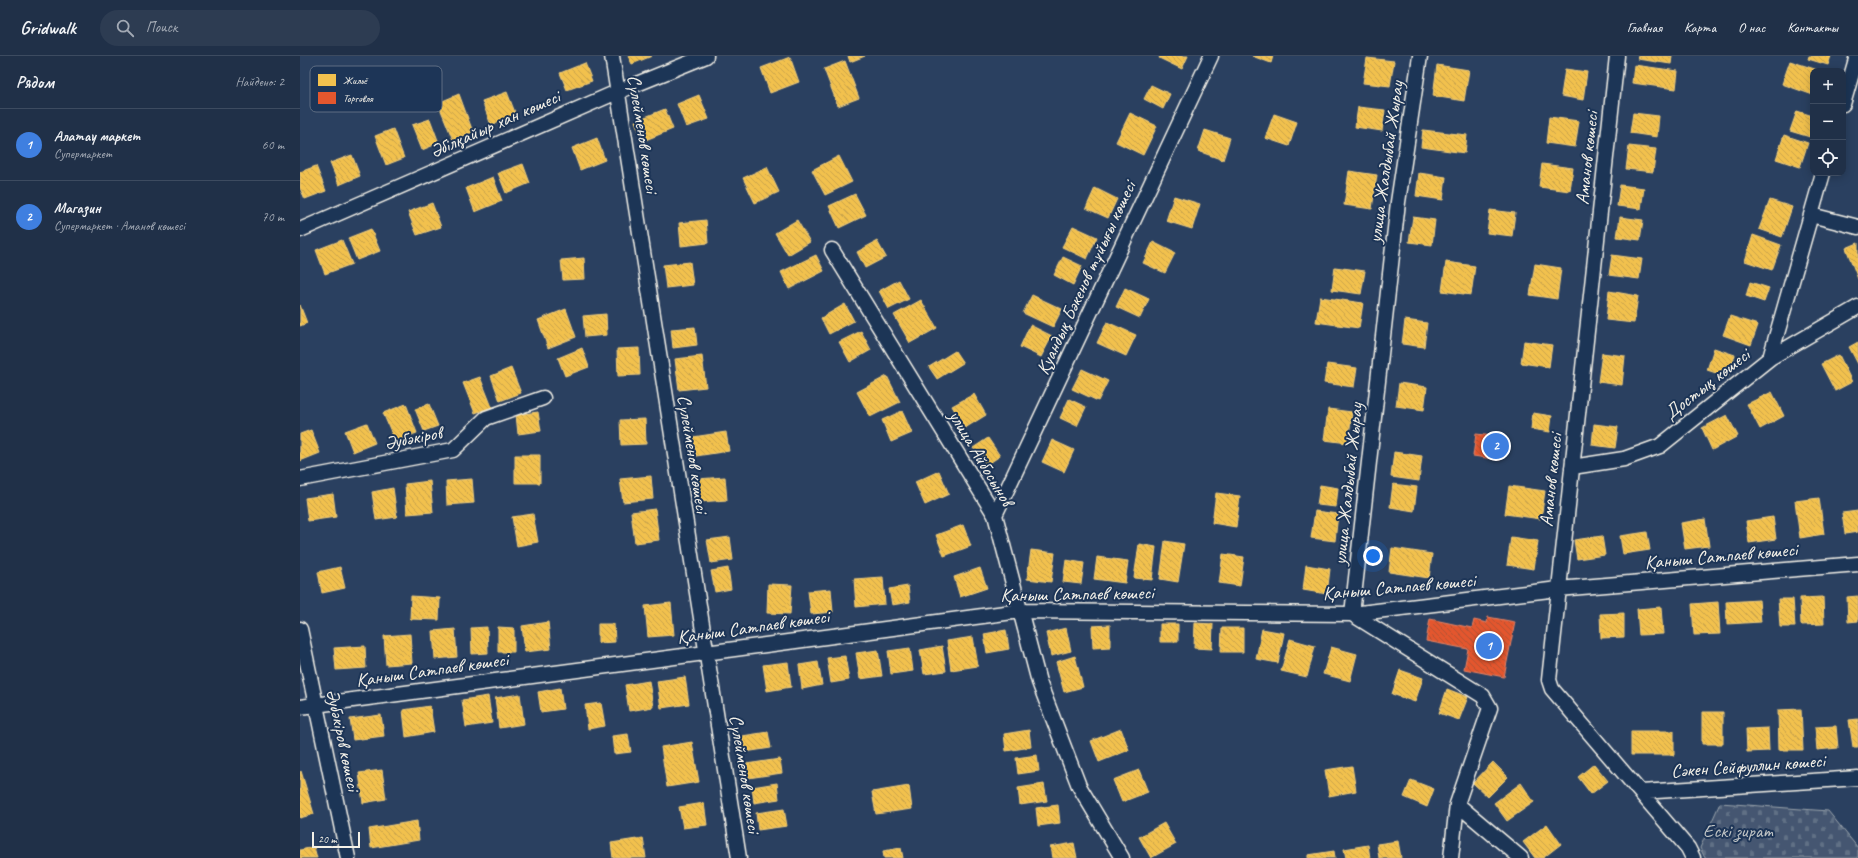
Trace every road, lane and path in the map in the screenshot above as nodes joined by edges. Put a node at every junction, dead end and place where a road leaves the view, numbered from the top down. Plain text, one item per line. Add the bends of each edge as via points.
1 (612, 56) edge
2 (706, 56) edge
3 (1211, 56) edge
4 (1420, 56) edge
5 (1617, 56) edge
6 (1857, 56) edge
7 (617, 92) junction
8 (1846, 94) edge
9 (1822, 176) edge
10 (1811, 215) junction
11 (1858, 227) edge
12 (300, 230) edge
13 (832, 250) dead end
14 (1858, 306) edge
15 (1770, 358) junction
16 (543, 398) dead end
17 (1572, 467) junction
18 (300, 479) edge
19 (995, 515) junction
20 (1858, 564) edge
21 (1558, 589) junction
22 (1020, 611) junction
23 (1352, 614) junction
24 (300, 629) edge
25 (706, 653) junction
26 (316, 705) junction
27 (300, 707) edge
28 (1858, 778) edge
29 (1641, 792) junction
30 (1457, 804) junction
31 (348, 858) edge
32 (739, 858) edge
33 (1122, 858) edge
34 (1451, 858) edge
35 (1521, 858) edge
36 (1693, 858) edge

1 - 7 street, Сүлейменов көшесі
2 - 7 street, Әбілқайыр хан көшесі
3 - 19 street, Қуандық Бәкенов тұйығы көшесі
4 - 23 street, улица Жалдыбай Жырау via 1398,202
5 - 17 street, Аманов көшесі
6 - 8 street
7 - 12 street, Әбілқайыр хан көшесі
7 - 25 street, Сүлейменов көшесі
9 - 10 street
10 - 11 street
10 - 15 street
13 - 19 street, улица Айбосынов
14 - 15 street, Достық көшесі
15 - 17 street, Достық көшесі via 1660,446 1624,459
16 - 18 street, Әубәкіров via 486,418 453,450
17 - 21 street, Аманов көшесі
19 - 22 street, улица Айбосынов
20 - 21 street, Қаныш Сатпаев көшесі
21 - 23 street, Қаныш Сатпаев көшесі
21 - 29 street, Аманов көшесі via 1549,680 1552,689
22 - 23 street, Қаныш Сатпаев көшесі
22 - 25 street, Қаныш Сатпаев көшесі
22 - 33 street, улица Айбосынов via 1039,682 1079,786
23 - 30 street via 1484,696 1490,708
24 - 26 street, Әубәкіров көшесі
25 - 26 street, Қаныш Сатпаев көшесі
25 - 32 street, Сүлейменов көшесі
26 - 27 street, Қаныш Сатпаев көшесі
26 - 31 street, Әубәкіров көшесі
28 - 29 street, Сәкен Сейфуллин көшесі
29 - 36 street, Аманов көшесі via 1688,848
30 - 34 street
30 - 35 street

